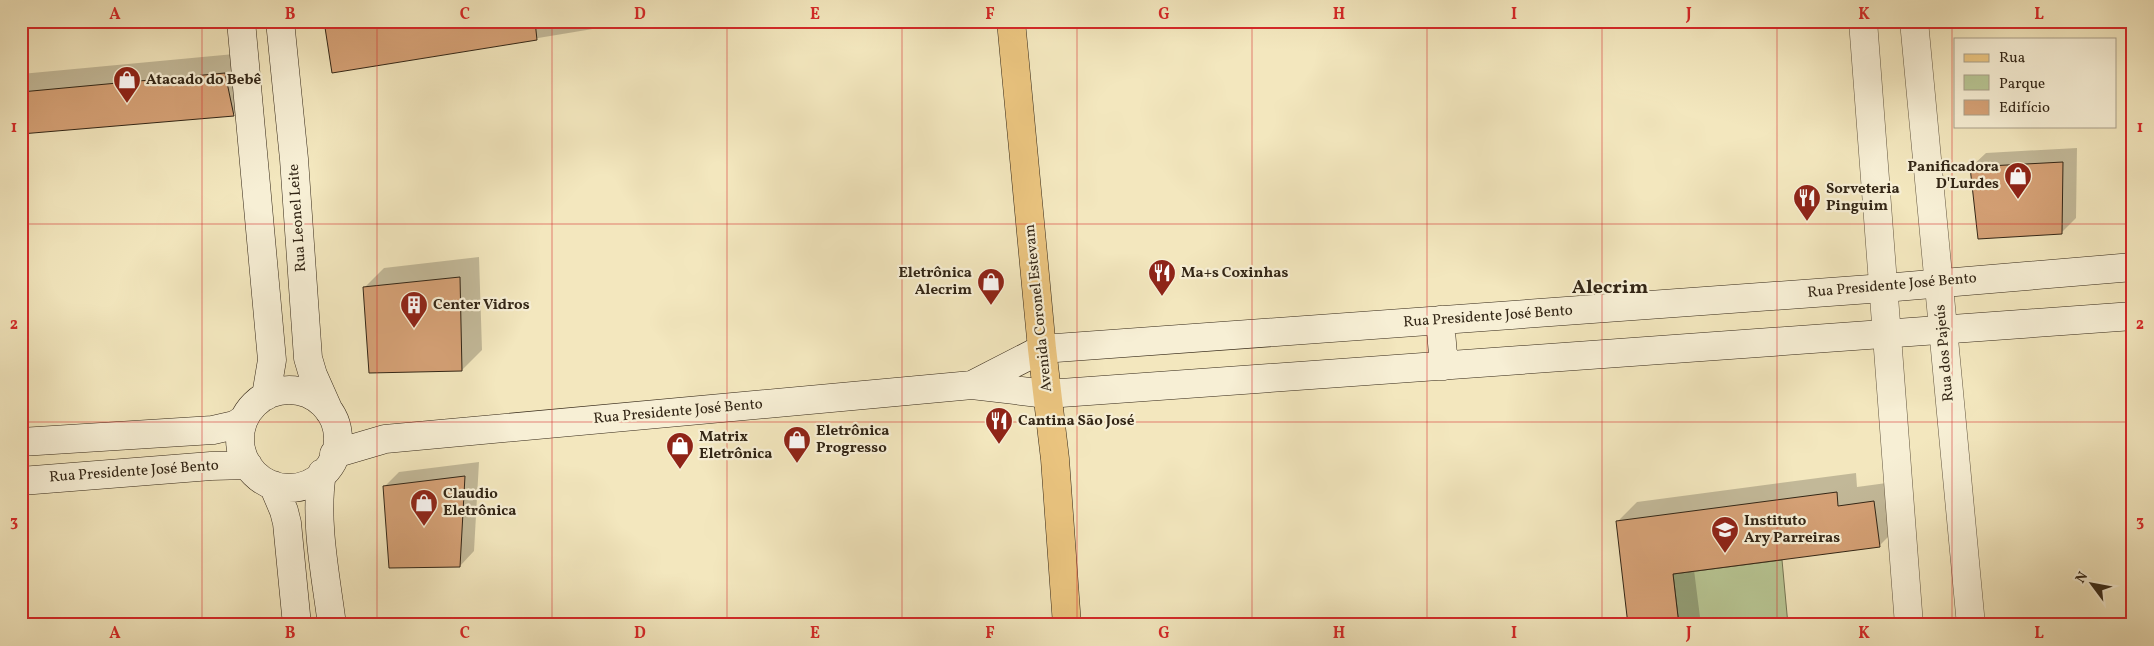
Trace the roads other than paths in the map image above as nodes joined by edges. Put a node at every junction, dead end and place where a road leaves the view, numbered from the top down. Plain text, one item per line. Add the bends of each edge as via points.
1 (242, 21) edge
2 (280, 21) edge
3 (1011, 21) edge
4 (1863, 21) edge
5 (1914, 21) edge
6 (2133, 267) edge
7 (1939, 282) junction
8 (1884, 288) junction
9 (2133, 316) edge
10 (1440, 320) junction
11 (1943, 331) junction
12 (1886, 334) junction
13 (1042, 349) junction
14 (1444, 366) junction
15 (972, 385) junction
16 (1047, 394) junction
17 (266, 396) junction
18 (244, 419) junction
19 (332, 419) junction
20 (385, 439) junction
21 (21, 442) edge
22 (328, 464) junction
23 (248, 466) junction
24 (21, 481) edge
25 (273, 485) junction
26 (297, 625) edge
27 (332, 625) edge
28 (1067, 625) edge
29 (1909, 625) edge
30 (1971, 625) edge

1 - 17 street via 272,360
2 - 19 street, Rua Leonel Leite via 294,158 308,358
3 - 13 main road, Avenida Coronel Estevam
4 - 8 street
5 - 7 street, Rua dos Pajeús
6 - 7 street, Rua Presidente José Bento
7 - 8 street, Rua Presidente José Bento
7 - 11 street, Rua dos Pajeús
8 - 10 street, Rua Presidente José Bento
8 - 12 street
9 - 11 street, Rua Presidente José Bento
10 - 13 street, Rua Presidente José Bento
10 - 14 street
11 - 12 street, Rua Presidente José Bento
11 - 30 street, Rua dos Pajeús
12 - 14 street, Rua Presidente José Bento
12 - 29 street
13 - 15 street, Rua Presidente José Bento
13 - 16 main road, Avenida Coronel Estevam
14 - 16 street, Rua Presidente José Bento
15 - 16 street, Rua Presidente José Bento
15 - 20 street, Rua Presidente José Bento
16 - 28 main road, Avenida Coronel Estevam
17 - 18 street via 251,408
17 - 19 street via 295,390 314,397
18 - 21 street via 235,425 213,430
18 - 23 street via 240,443
19 - 20 street, Rua Presidente José Bento
19 - 22 street via 337,445
20 - 22 street, Rua Presidente José Bento
22 - 25 street via 312,482 300,487
22 - 27 street via 319,492
23 - 24 street, Rua Presidente José Bento
23 - 25 street via 263,481
25 - 26 street via 287,523

